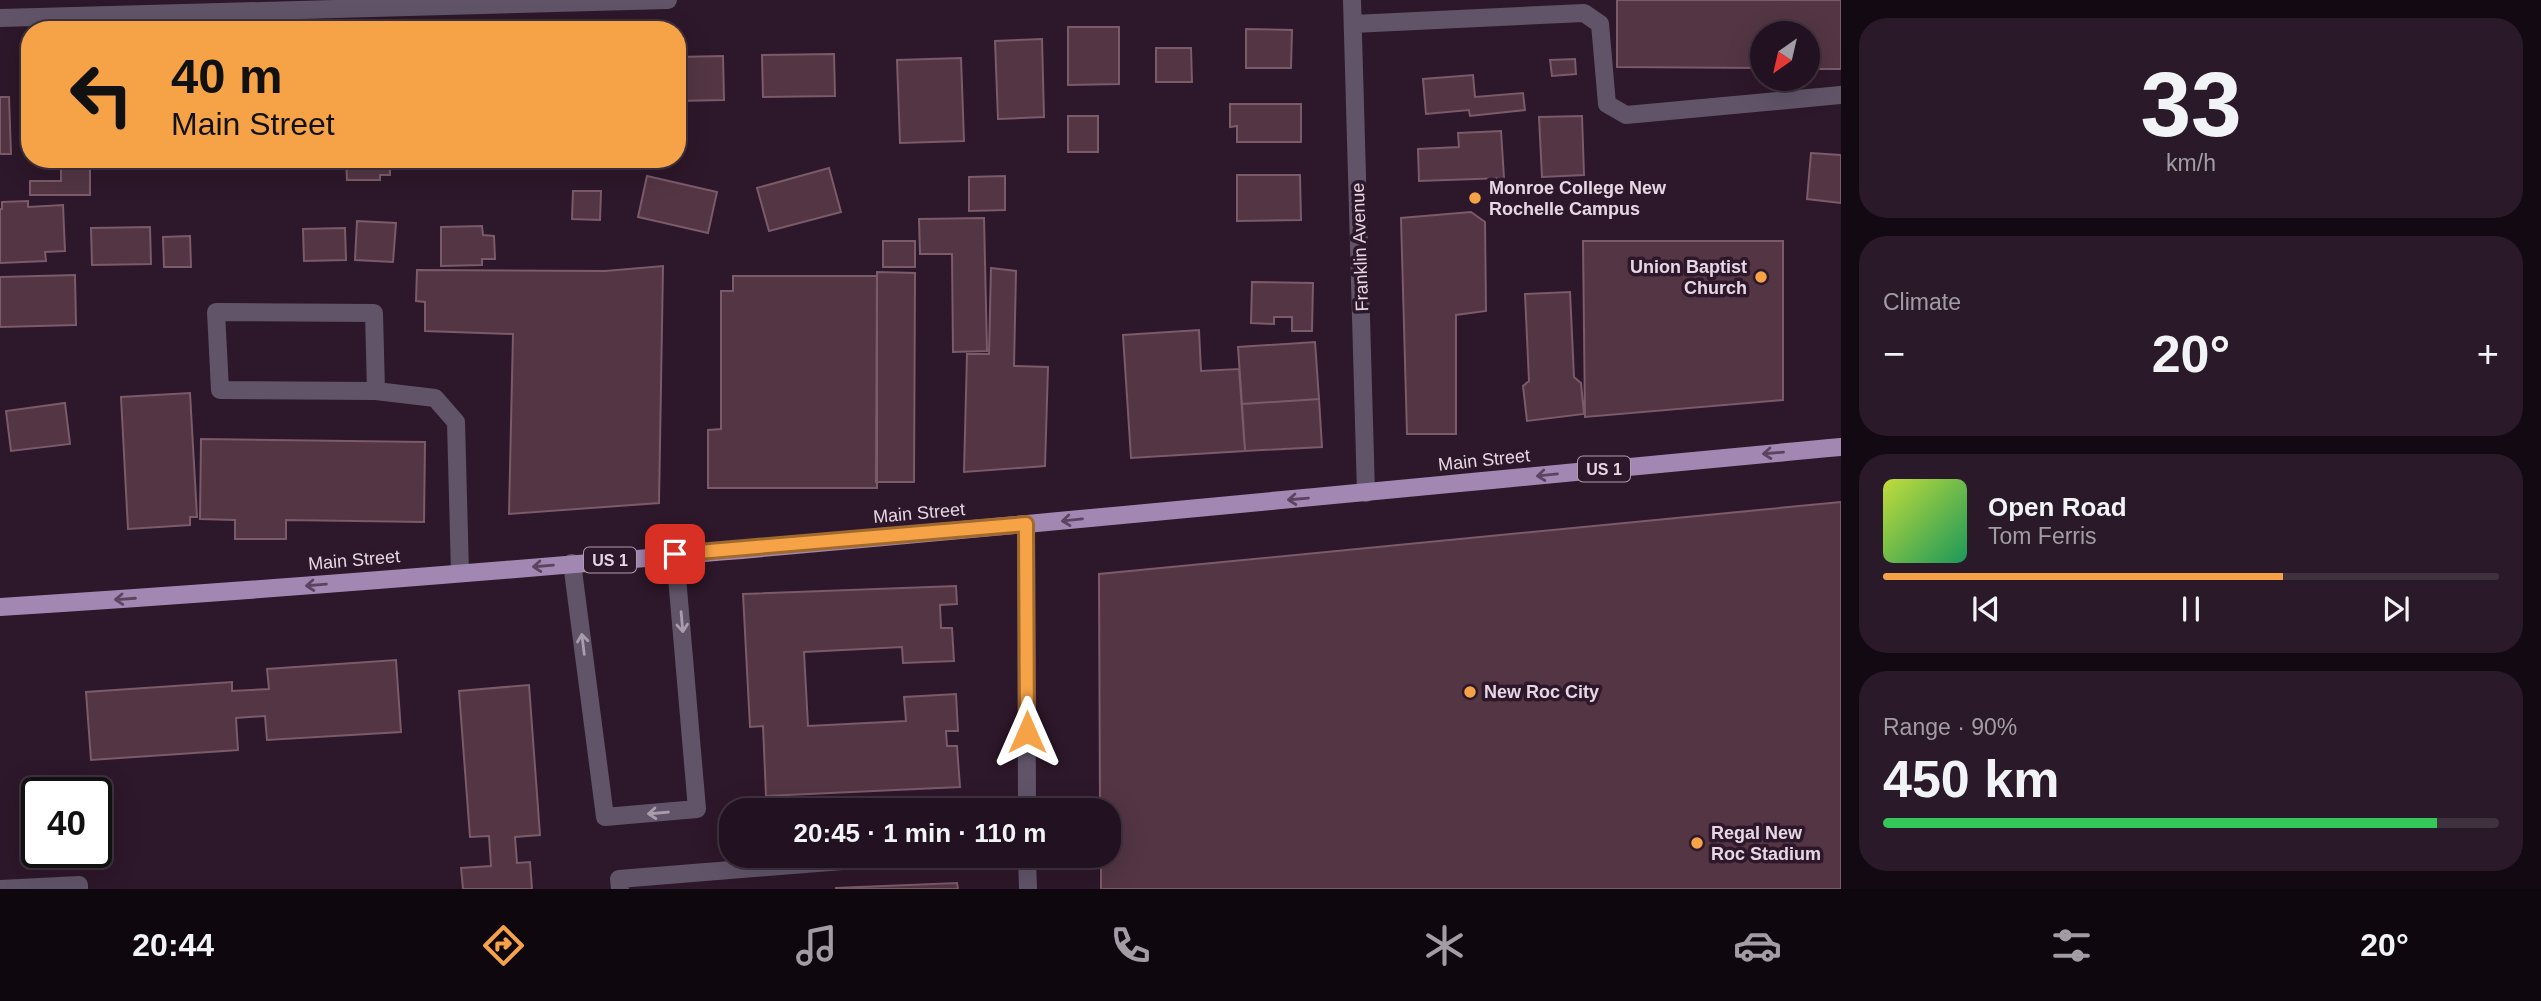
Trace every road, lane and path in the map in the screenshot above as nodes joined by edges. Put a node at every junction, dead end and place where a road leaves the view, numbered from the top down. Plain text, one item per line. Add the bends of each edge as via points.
1 (668, 0) edge
2 (1352, 0) edge
3 (0, 18) edge
4 (1353, 24) junction
5 (1841, 95) edge
6 (376, 391) junction
7 (1841, 447) edge
8 (1366, 493) junction
9 (1026, 524) junction
10 (675, 554) junction
11 (572, 564) junction
12 (460, 573) junction
13 (0, 607) edge
14 (1027, 798) edge
15 (809, 868) edge
16 (1027, 868) edge
17 (713, 880) edge
18 (0, 889) edge
19 (79, 889) edge
20 (620, 889) edge
21 (1028, 889) edge

1 - 3 street
2 - 4 street, Franklin Avenue
4 - 5 street via 1584,13 1600,24 1606,104 1626,115
4 - 8 street, Franklin Avenue
6 - 6 street via 220,390 216,312 374,313
6 - 12 street via 435,398 456,422
7 -> 8 main road, Main Street / US 1
8 -> 9 main road, Main Street / US 1
9 - 10 main road, Main Street / US 1
9 - 14 street
10 - 11 main road, Main Street / US 1
10 -> 11 street via 698,809 605,817
11 -> 12 main road, Main Street / US 1
12 -> 13 main road, Main Street / US 1
15 - 17 street
16 - 21 street
17 - 20 street via 619,879
18 - 19 street via 79,885

